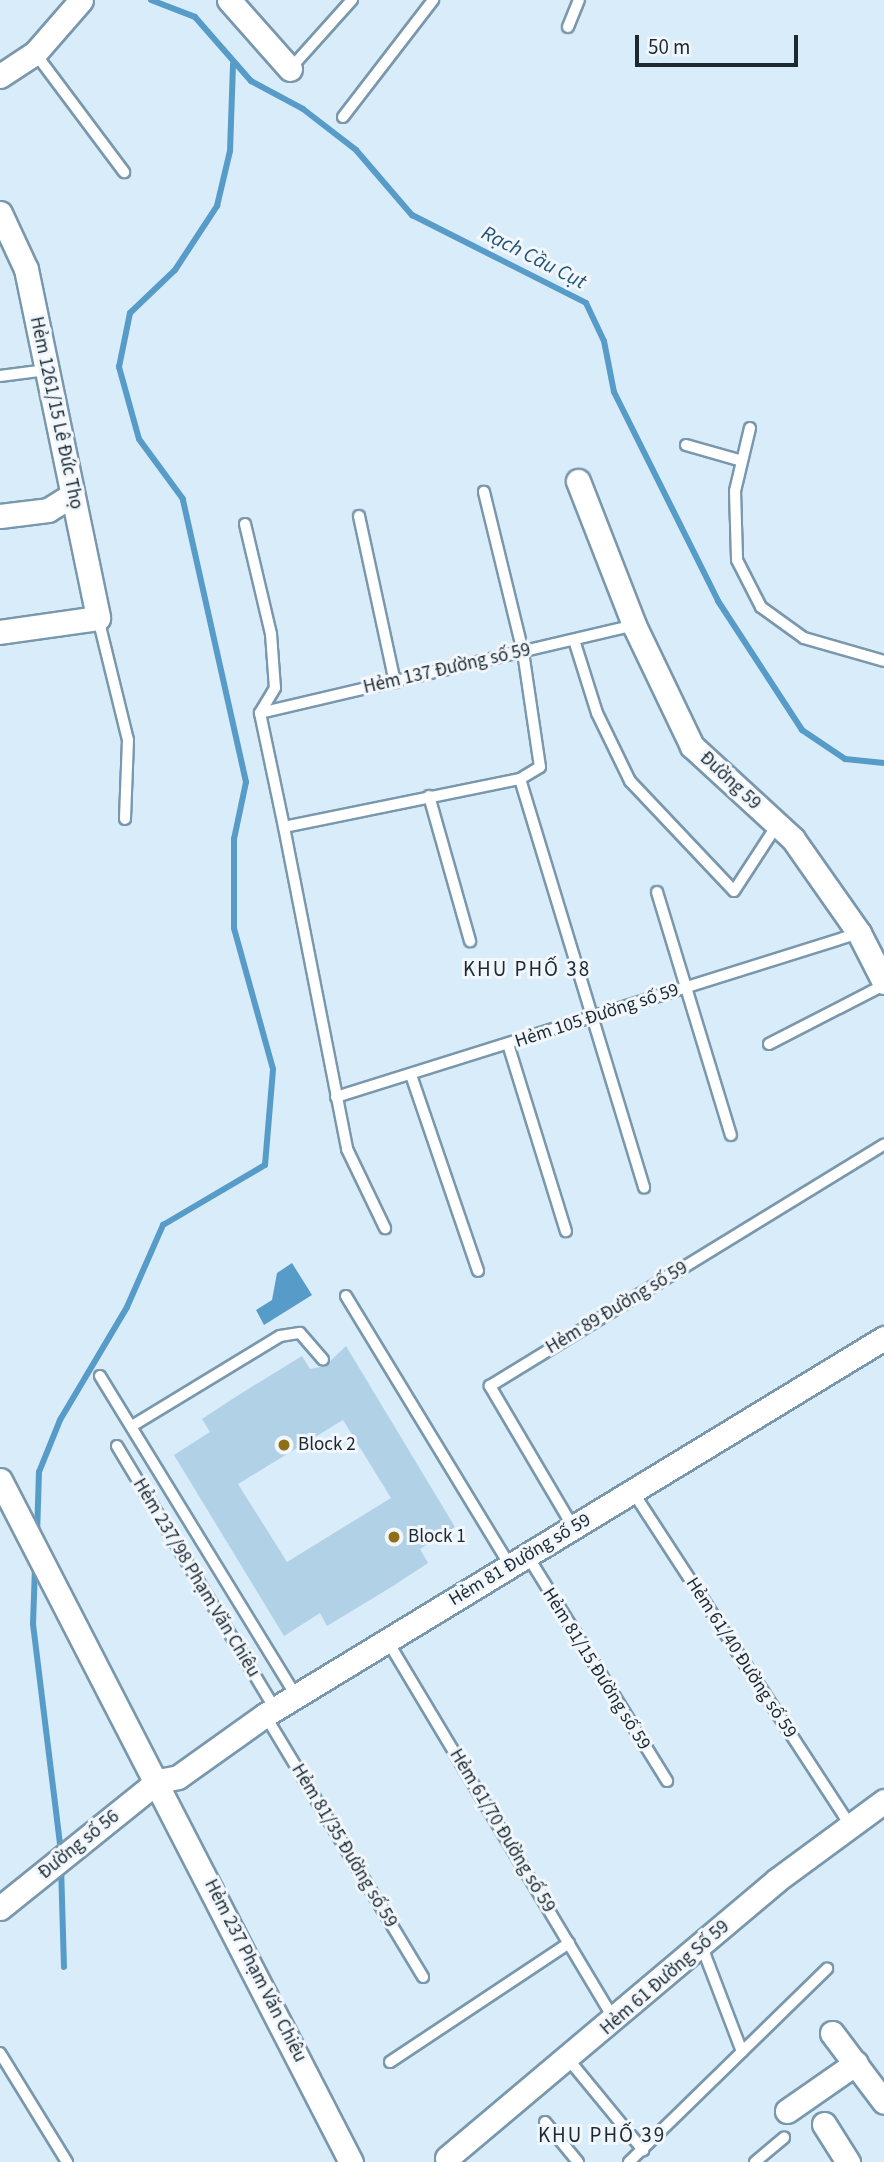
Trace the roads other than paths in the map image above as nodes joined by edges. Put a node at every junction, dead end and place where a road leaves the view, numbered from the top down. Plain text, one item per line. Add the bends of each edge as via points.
1 (229, 0) edge
2 (352, 0) edge
3 (433, 0) edge
4 (579, 0) edge
5 (80, 2) edge
6 (568, 27) dead end
7 (35, 53) junction
8 (290, 69) joint
9 (0, 76) edge
10 (343, 117) dead end
11 (124, 172) dead end
12 (0, 213) edge
13 (9, 249) edge
14 (47, 370) junction
15 (0, 376) edge
16 (750, 428) dead end
17 (686, 445) dead end
18 (742, 461) junction
19 (578, 481) dead end
20 (484, 492) dead end
21 (72, 495) junction
22 (0, 516) edge
23 (359, 516) dead end
24 (245, 524) dead end
25 (99, 618) junction
26 (634, 625) junction
27 (0, 632) edge
28 (574, 640) junction
29 (523, 652) junction
30 (884, 661) edge
31 (395, 682) junction
32 (260, 713) junction
33 (520, 779) junction
34 (429, 796) junction
35 (125, 819) dead end
36 (777, 825) junction
37 (284, 827) junction
38 (657, 892) dead end
39 (859, 933) junction
40 (470, 942) dead end
41 (884, 983) edge
42 (687, 987) junction
43 (593, 1017) junction
44 (508, 1044) junction
45 (769, 1044) dead end
46 (411, 1075) junction
47 (335, 1097) junction
48 (731, 1135) dead end
49 (884, 1145) edge
50 (644, 1188) dead end
51 (385, 1228) dead end
52 (566, 1231) dead end
53 (478, 1271) dead end
54 (346, 1296) dead end
55 (884, 1338) edge
56 (323, 1359) dead end
57 (100, 1376) dead end
58 (132, 1426) junction
59 (117, 1446) dead end
60 (0, 1480) edge
61 (633, 1492) junction
62 (573, 1527) junction
63 (519, 1560) junction
64 (387, 1640) junction
65 (296, 1696) junction
66 (270, 1712) junction
67 (158, 1781) junction
68 (667, 1781) dead end
69 (884, 1801) edge
70 (849, 1823) junction
71 (0, 1908) edge
72 (569, 1943) junction
73 (702, 1947) junction
74 (827, 1969) dead end
75 (423, 1977) dead end
76 (616, 2022) junction
77 (832, 2033) dead end
78 (742, 2052) junction
79 (0, 2053) edge
80 (569, 2060) junction
81 (390, 2062) dead end
82 (856, 2063) junction
83 (884, 2102) edge
84 (787, 2111) dead end
85 (545, 2122) dead end
86 (824, 2124) dead end
87 (784, 2138) dead end
88 (643, 2150) junction
89 (447, 2158) dead end
90 (67, 2162) edge
91 (351, 2162) edge
92 (578, 2162) edge
93 (629, 2162) edge
94 (755, 2162) edge
95 (848, 2162) edge

1 - 8 street
2 - 8 lane
3 - 10 lane
4 - 6 lane
5 - 7 street
7 - 9 street
7 - 11 lane
12 - 13 street, Hẻm 1261/15 Lê Đức Thọ
13 - 14 street, Hẻm 1261/15 Lê Đức Thọ
14 - 15 lane
14 - 21 street, Hẻm 1261/15 Lê Đức Thọ
16 - 18 lane
17 - 18 lane
18 - 30 lane via 735,491 737,560 761,607 804,638
19 - 26 street, Đường 59
20 - 29 lane
21 - 22 street via 48,510
21 - 25 street, Hẻm 1261/15 Lê Đức Thọ
23 - 31 lane
24 - 32 lane via 271,634 275,688
25 - 27 street
25 - 35 lane via 128,740
26 - 28 lane, Hẻm 137 Đường số 59
26 - 36 street, Đường 59 via 692,746
28 - 29 lane, Hẻm 137 Đường số 59
28 - 36 lane via 597,713 630,781 734,891
29 - 31 lane, Hẻm 137 Đường số 59
29 - 33 lane via 540,767
31 - 32 lane, Hẻm 137 Đường số 59
32 - 37 lane
33 - 34 lane
33 - 43 lane
34 - 37 lane
34 - 40 lane
36 - 39 street, Đường 59
37 - 47 lane
38 - 42 lane
39 - 41 street, Đường 59
39 - 42 lane, Hẻm 105 Đường số 59
41 - 45 lane
42 - 43 lane, Hẻm 105 Đường số 59
42 - 48 lane
43 - 44 lane, Hẻm 105 Đường số 59
43 - 50 lane
44 - 46 lane, Hẻm 105 Đường số 59
44 - 52 lane
46 - 47 lane, Hẻm 105 Đường số 59
46 - 53 lane
47 - 51 lane via 347,1149
49 - 62 lane, Hẻm 89 Đường số 59 via 490,1386
54 - 63 lane, Hẻm 81/15 Đường số 59
55 - 61 street, Hẻm 81 Đường số 59
56 - 58 lane via 300,1334 280,1336
57 - 58 lane
58 - 65 lane
59 - 66 lane, Hẻm 237/98 Phạm Văn Chiêu
60 - 67 street, Hẻm 237 Phạm Văn Chiêu
61 - 62 street, Hẻm 81 Đường số 59
61 - 70 lane, Hẻm 61/40 Đường số 59
62 - 63 street, Hẻm 81 Đường số 59
63 - 64 street, Hẻm 81 Đường số 59
63 - 68 lane, Hẻm 81/15 Đường số 59
64 - 65 street, Hẻm 81 Đường số 59
64 - 72 lane, Hẻm 61/70 Đường số 59
65 - 66 street, Hẻm 81 Đường số 59
66 - 67 street, Hẻm 81 Đường số 59 via 178,1777
66 - 75 lane, Hẻm 81/35 Đường số 59
67 - 71 street, Đường số 56
67 - 91 street, Hẻm 237 Phạm Văn Chiêu
69 - 70 street, Hẻm 61 Đường Số 59
70 - 73 street, Hẻm 61 Đường Số 59
72 - 76 lane, Hẻm 61/70 Đường số 59
72 - 81 lane
73 - 76 street, Hẻm 61 Đường Số 59
73 - 78 lane
74 - 78 lane
76 - 80 street, Hẻm 61 Đường Số 59
77 - 82 street
78 - 88 lane
79 - 90 lane
80 - 88 lane
80 - 89 street, Hẻm 61 Đường Số 59
82 - 83 street
82 - 84 street
85 - 92 lane
86 - 95 street
87 - 94 lane
88 - 93 lane

